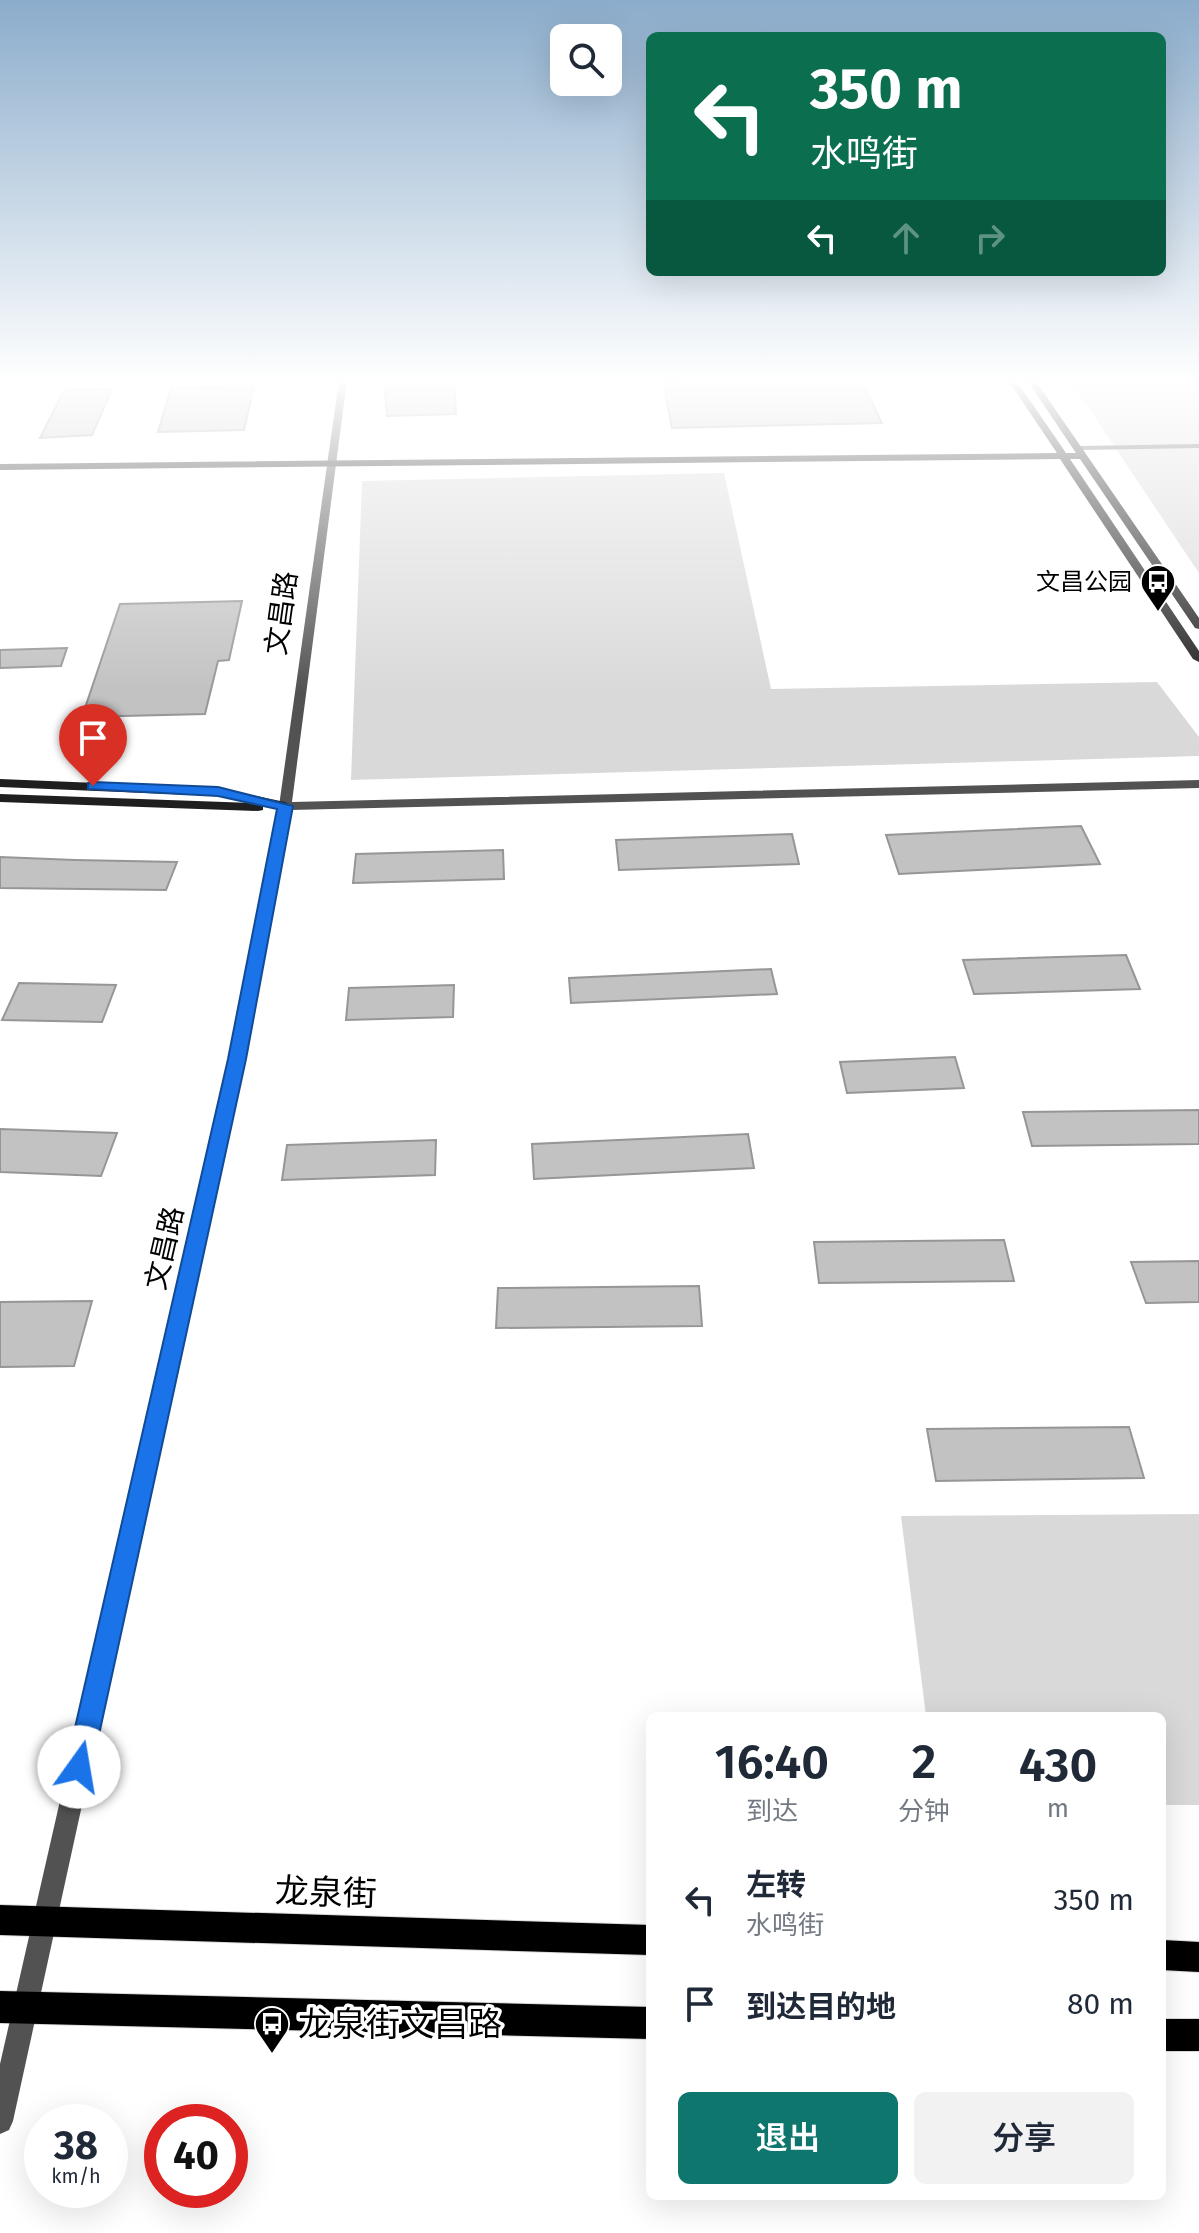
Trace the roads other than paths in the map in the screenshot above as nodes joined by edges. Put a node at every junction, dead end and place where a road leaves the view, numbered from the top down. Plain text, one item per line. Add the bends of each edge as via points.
1 (330, 484) edge
2 (1083, 484) edge
3 (1104, 484) edge
4 (1199, 626) edge
5 (1199, 659) edge
6 (0, 783) edge
7 (1199, 784) edge
8 (0, 798) edge
9 (285, 806) junction
10 (0, 1920) edge
11 (45, 1922) junction
12 (646, 1940) edge
13 (1166, 1955) edge
14 (1199, 1957) edge
15 (13, 2008) edge
16 (646, 2023) edge
17 (1166, 2035) edge
18 (1199, 2035) edge
19 (0, 2121) edge

1 - 9 street, 文昌路
2 - 5 main road
3 - 4 main road
6 - 9 main road via 218,792
7 - 9 street
8 - 9 main road
9 - 11 street, 文昌路 via 237,1059
10 - 11 main road, 龙泉街
11 - 12 main road, 龙泉街
11 - 15 street, 文昌路
13 - 14 main road
15 - 16 main road
15 - 19 street, 文昌路
17 - 18 main road

